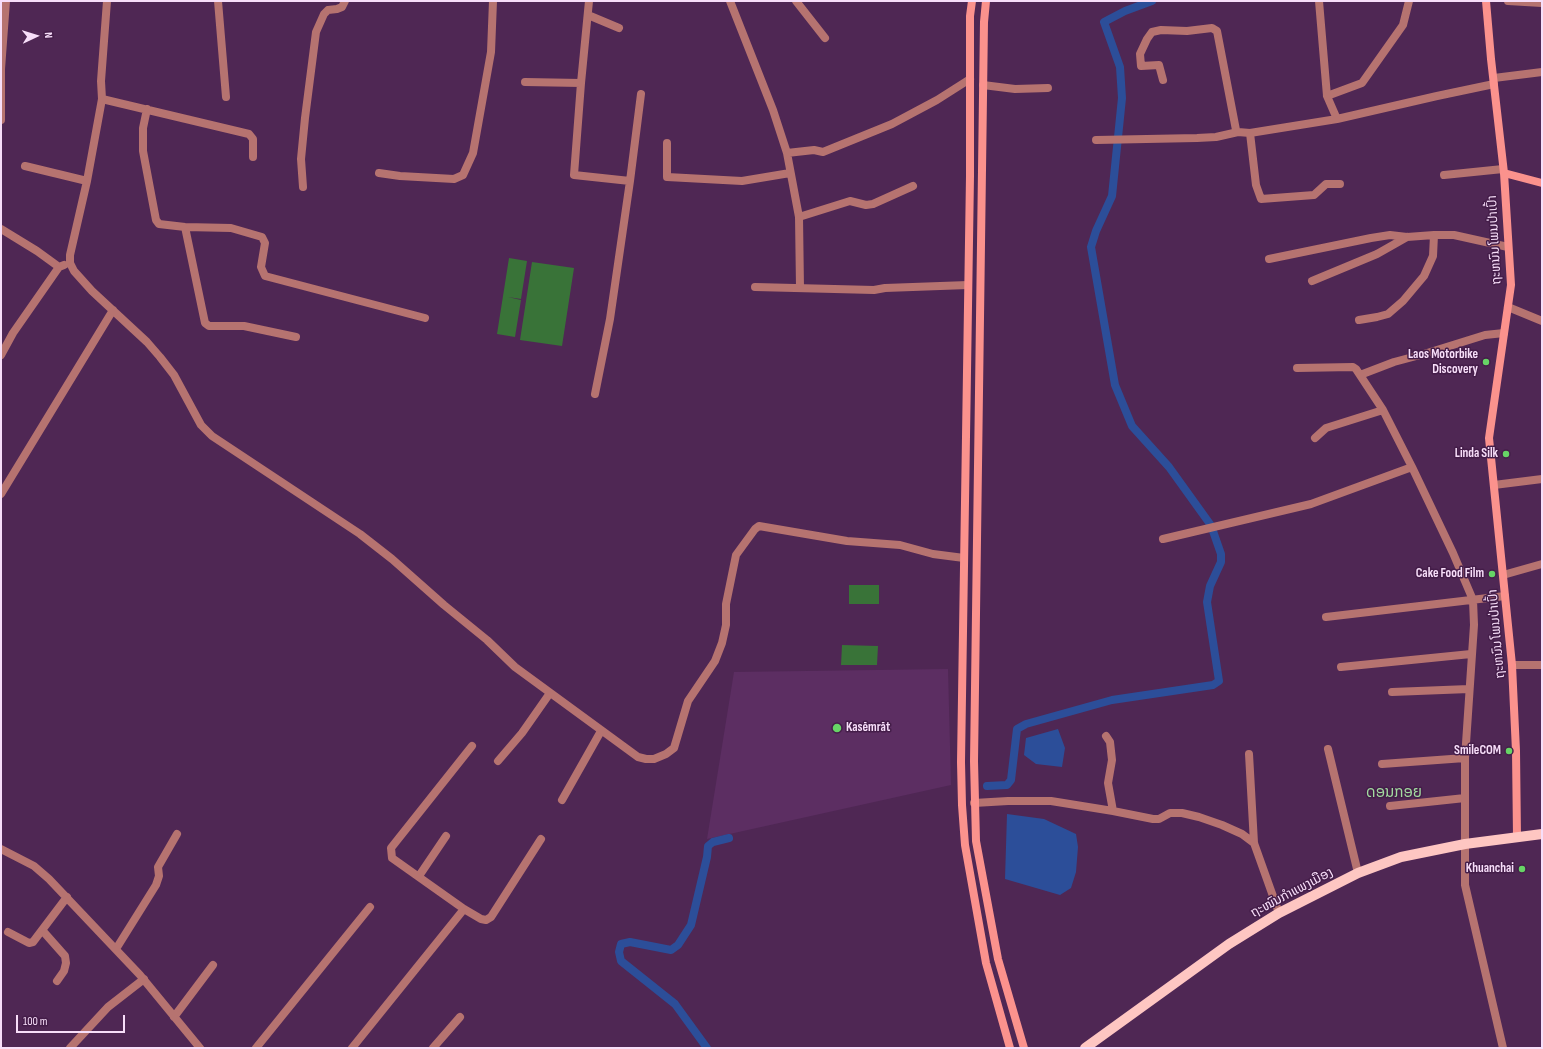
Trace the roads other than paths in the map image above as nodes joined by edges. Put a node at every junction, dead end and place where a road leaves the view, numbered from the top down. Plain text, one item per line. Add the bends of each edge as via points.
1 (6, 1) edge
2 (107, 1) edge
3 (218, 1) edge
4 (345, 1) edge
5 (493, 1) edge
6 (590, 1) edge
7 (730, 1) edge
8 (796, 1) edge
9 (972, 1) edge
10 (986, 1) edge
11 (1319, 1) edge
12 (1409, 1) edge
13 (1486, 1) edge
14 (1508, 1) edge
15 (1542, 2) edge
16 (588, 15) junction
17 (619, 28) dead end
18 (825, 38) dead end
19 (1542, 72) edge
20 (970, 79) junction
21 (1163, 80) dead end
22 (1494, 81) junction
23 (525, 82) dead end
24 (581, 83) junction
25 (983, 86) junction
26 (1048, 88) dead end
27 (641, 94) dead end
28 (1327, 96) junction
29 (226, 97) dead end
30 (102, 98) junction
31 (147, 109) junction
32 (1337, 119) junction
33 (1, 120) edge
34 (1238, 132) junction
35 (1250, 133) junction
36 (1096, 140) dead end
37 (667, 143) dead end
38 (787, 153) junction
39 (254, 157) dead end
40 (25, 166) dead end
41 (1504, 171) junction
42 (379, 173) dead end
43 (790, 173) junction
44 (1444, 175) dead end
45 (87, 181) junction
46 (630, 181) junction
47 (1542, 183) edge
48 (1340, 184) dead end
49 (913, 186) dead end
50 (303, 187) dead end
51 (799, 218) junction
52 (185, 227) junction
53 (1, 229) edge
54 (1434, 235) junction
55 (1407, 237) junction
56 (1508, 247) junction
57 (1269, 259) dead end
58 (70, 263) junction
59 (60, 267) junction
60 (1312, 282) dead end
61 (968, 285) junction
62 (755, 287) dead end
63 (800, 288) junction
64 (1508, 307) junction
65 (113, 310) junction
66 (425, 318) dead end
67 (1359, 320) dead end
68 (1542, 321) edge
69 (1504, 333) junction
70 (296, 337) dead end
71 (1, 355) edge
72 (1297, 368) dead end
73 (1360, 375) junction
74 (595, 394) dead end
75 (1383, 410) junction
76 (1315, 438) dead end
77 (1412, 467) junction
78 (1542, 479) edge
79 (1494, 485) junction
80 (1, 494) edge
81 (1163, 539) dead end
82 (964, 558) junction
83 (1542, 564) edge
84 (1503, 575) junction
85 (1505, 596) junction
86 (1473, 600) junction
87 (1326, 617) dead end
88 (1471, 654) junction
89 (1512, 665) junction
90 (1542, 665) edge
91 (1341, 667) dead end
92 (962, 686) junction
93 (975, 686) junction
94 (1469, 689) junction
95 (1392, 692) dead end
96 (550, 694) junction
97 (601, 731) junction
98 (1106, 736) dead end
99 (472, 746) dead end
100 (1328, 749) dead end
101 (1249, 754) dead end
102 (1465, 758) junction
103 (498, 761) dead end
104 (1382, 764) dead end
105 (1464, 798) junction
106 (562, 800) dead end
107 (974, 802) junction
108 (1390, 806) dead end
109 (1113, 810) junction
110 (177, 834) dead end
111 (1542, 834) edge
112 (446, 836) dead end
113 (1517, 837) junction
114 (541, 838) dead end
115 (1254, 843) junction
116 (1465, 844) junction
117 (2, 852) edge
118 (1358, 873) junction
119 (418, 876) junction
120 (67, 897) junction
121 (370, 907) dead end
122 (464, 909) junction
123 (1279, 913) junction
124 (42, 930) junction
125 (8, 932) dead end
126 (116, 949) junction
127 (213, 965) dead end
128 (144, 979) junction
129 (57, 981) dead end
130 (174, 1016) junction
131 (460, 1017) dead end
132 (70, 1048) edge
133 (200, 1048) edge
134 (256, 1048) edge
135 (352, 1048) edge
136 (433, 1048) edge
137 (1010, 1048) edge
138 (1024, 1048) edge
139 (1085, 1048) edge
140 (1503, 1048) edge

1 - 33 street via 1,69
2 - 30 street
3 - 29 street
4 - 50 street via 342,6 328,10 324,14 316,32 301,159
5 - 42 street via 491,52 473,152 463,176 454,179
6 - 16 street
7 - 38 street
8 - 18 street
9 - 20 street
10 - 25 street
11 - 28 street
12 - 28 street via 1403,25 1362,83
13 - 22 street, ຖະຫນົນ ໂພນປ່າເປົ້າ
14 - 15 street
16 - 17 street
16 - 24 street
19 - 22 street
20 - 38 street via 938,100 892,124 823,152 814,150
20 - 61 street
21 - 34 street via 1159,65 1141,66 1140,54 1152,32 1212,28 1217,30
22 - 32 street
22 - 41 street, ຖະຫນົນ ໂພນປ່າເປົ້າ
23 - 24 street
24 - 46 street via 574,175
25 - 26 street via 1015,89
25 - 93 street
27 - 46 street
28 - 32 street
30 - 31 street
30 - 45 street
31 - 39 street via 249,134 253,139
31 - 52 street via 143,128 143,151 156,220 165,226
32 - 35 street
34 - 35 street
34 - 36 street via 1197,138
35 - 48 street via 1256,185 1261,199 1314,195 1326,184
37 - 43 street via 667,177 742,181
38 - 43 street
40 - 45 street
41 - 44 street
41 - 47 street
41 - 56 street, ຖະຫນົນ ໂພນປ່າເປົ້າ
43 - 51 street
45 - 58 street
46 - 74 street via 610,318
49 - 51 street via 873,204 850,201
51 - 63 street
52 - 66 street via 231,228 262,237 265,243 261,267 265,276
52 - 70 street via 205,323 209,326 244,326
53 - 59 street
54 - 55 street
54 - 56 street via 1454,235
54 - 67 street via 1433,256 1424,276 1403,302 1388,314
55 - 57 street via 1390,235 1371,238
55 - 60 street via 1377,254
56 - 64 street, ຖະຫນົນ ໂພນປ່າເປົ້າ via 1511,286
58 - 59 street
58 - 65 street via 92,291
59 - 71 street
61 - 63 street via 874,290
61 - 82 street
62 - 63 street
64 - 68 street
64 - 69 street, ຖະຫນົນ ໂພນປ່າເປົ້າ
65 - 80 street
65 - 96 street via 160,357 174,375 201,425 212,436 360,534 487,640 515,668
69 - 73 street via 1485,335 1394,362
69 - 79 street, ຖະຫນົນ ໂພນປ່າເປົ້າ via 1489,438
72 - 73 street via 1353,367
73 - 75 street
75 - 76 street via 1326,428
75 - 77 street
77 - 81 street via 1311,504
77 - 86 street
78 - 79 street
79 - 84 street, ຖະຫນົນ ໂພນປ່າເປົ້າ
82 - 92 street
82 - 97 street via 933,554 900,545 847,541 759,526 736,555 726,604 726,625 722,643 715,661 688,701 674,748 654,759 646,759 638,757
83 - 84 street
84 - 85 street, ຖະຫນົນ ໂພນປ່າເປົ້າ
85 - 86 street
85 - 89 street, ຖະຫນົນ ໂພນປ່າເປົ້າ
86 - 87 street
86 - 88 street
88 - 91 street
88 - 94 street
89 - 90 street
89 - 113 street, ຖະຫນົນ ໂພນປ່າເປົ້າ
92 - 93 street
92 - 137 street via 961,762 965,845 986,962
93 - 107 street
94 - 95 street
94 - 102 street
96 - 97 street
96 - 103 street
97 - 106 street
98 - 109 street via 1110,742 1112,760 1108,783
99 - 119 street via 391,848 392,858
100 - 118 street
101 - 115 street
102 - 104 street
102 - 105 street
105 - 108 street
105 - 116 street
107 - 109 street via 1050,802
107 - 138 street via 976,841 998,959
109 - 115 street via 1153,819 1176,813 1199,817 1242,834
110 - 126 street via 158,867 156,885
111 - 113 main road, ຖະໜົນກຳແພງເມືອງ
112 - 119 street
113 - 116 main road, ຖະໜົນກຳແພງເມືອງ
114 - 122 street via 491,917 481,919
115 - 123 street
116 - 118 main road, ຖະໜົນກຳແພງເມືອງ via 1401,857
116 - 140 street via 1465,885
117 - 120 street via 34,866
118 - 123 main road, ຖະໜົນກຳແພງເມືອງ
119 - 122 street
120 - 124 street
120 - 126 street
121 - 134 street
122 - 135 street
123 - 139 main road, ຖະໜົນກຳແພງເມືອງ via 1195,967
124 - 125 street via 33,942 29,943
124 - 129 street via 65,956 64,971
126 - 128 street
127 - 130 street
128 - 130 street
128 - 132 street via 108,1007
130 - 133 street
131 - 136 street

